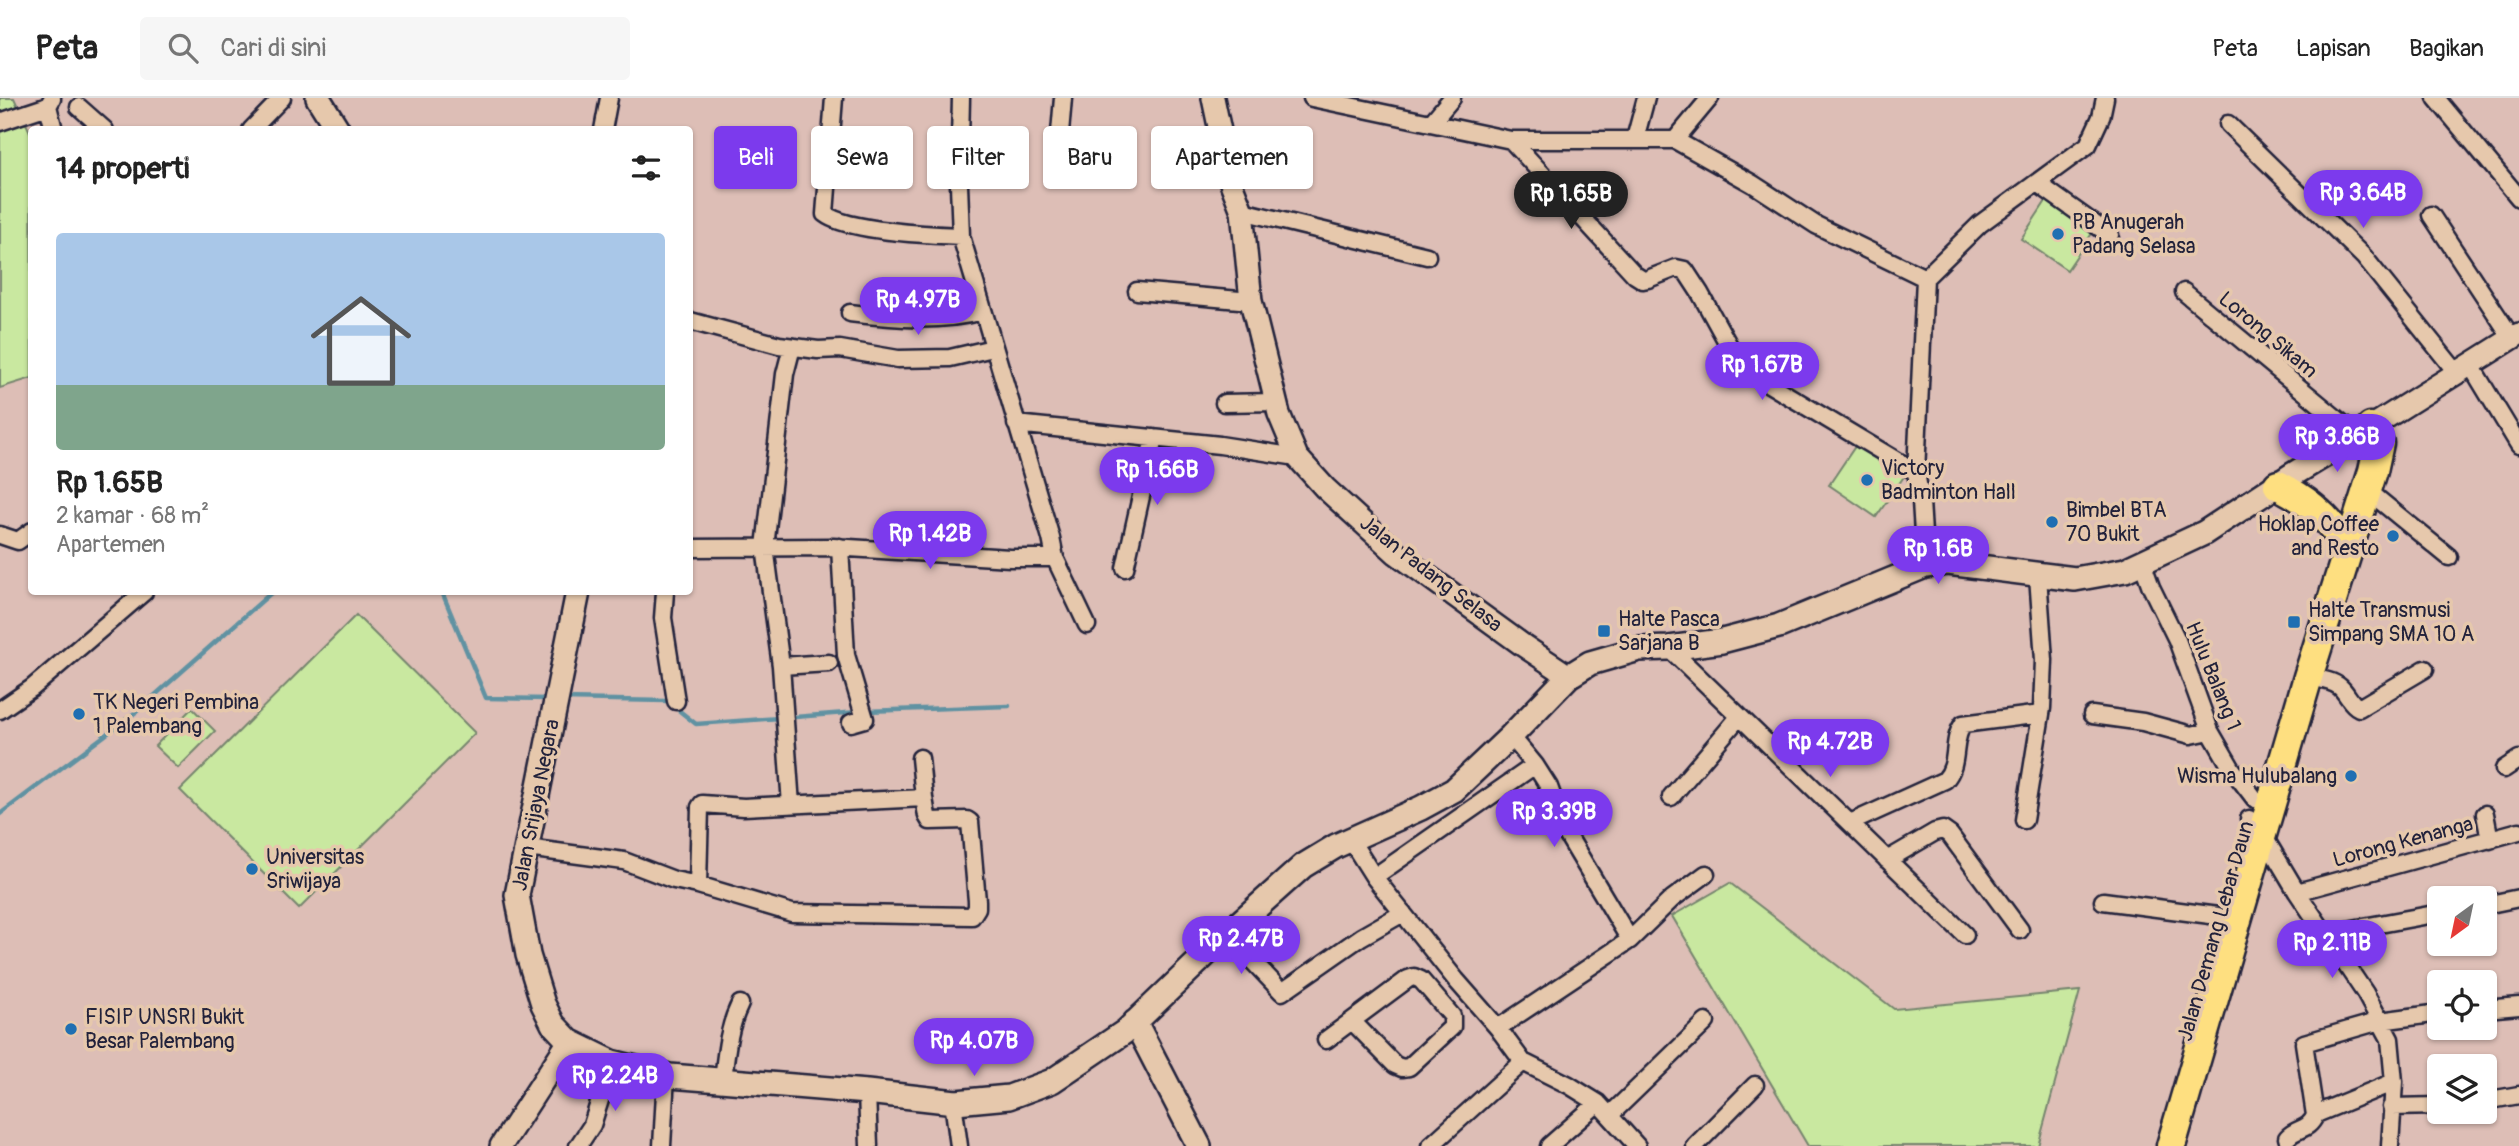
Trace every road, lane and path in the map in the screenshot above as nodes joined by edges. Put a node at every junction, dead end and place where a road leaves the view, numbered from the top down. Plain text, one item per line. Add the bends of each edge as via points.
1 (282, 98) edge
2 (318, 98) edge
3 (609, 98) edge
4 (834, 98) edge
5 (961, 98) edge
6 (1063, 98) edge
7 (1213, 98) edge
8 (1312, 98) edge
9 (1452, 98) edge
10 (1646, 98) edge
11 (1710, 98) edge
12 (2105, 98) edge
13 (2436, 98) edge
14 (50, 102) edge
15 (79, 107) dead end
16 (0, 122) edge
17 (1431, 123) junction
18 (2228, 124) dead end
19 (53, 126) edge
20 (100, 126) edge
21 (255, 126) edge
22 (336, 126) edge
23 (604, 126) edge
24 (1061, 126) edge
25 (1635, 139) junction
26 (1511, 140) junction
27 (1675, 140) junction
28 (2036, 183) junction
29 (2519, 198) edge
30 (1242, 211) junction
31 (2431, 215) dead end
32 (2110, 235) dead end
33 (961, 236) junction
34 (1427, 256) dead end
35 (1925, 278) junction
36 (1137, 292) dead end
37 (2184, 292) dead end
38 (1251, 301) junction
39 (982, 311) junction
40 (850, 313) dead end
41 (693, 322) edge
42 (2515, 336) edge
43 (792, 346) junction
44 (993, 348) junction
45 (2463, 369) junction
46 (1276, 402) junction
47 (1224, 403) dead end
48 (1016, 424) junction
49 (2365, 432) junction
50 (1154, 438) junction
51 (2519, 445) edge
52 (1297, 457) junction
53 (1916, 472) junction
54 (2278, 485) junction
55 (2367, 490) junction
56 (28, 534) edge
57 (0, 535) edge
58 (2340, 537) junction
59 (765, 547) junction
60 (840, 547) junction
61 (693, 548) edge
62 (2449, 556) dead end
63 (1055, 558) junction
64 (2142, 562) junction
65 (1925, 566) junction
66 (1125, 568) dead end
67 (2038, 576) junction
68 (141, 595) edge
69 (577, 595) edge
70 (665, 595) edge
71 (1087, 625) dead end
72 (1669, 648) junction
73 (829, 663) dead end
74 (781, 666) junction
75 (2425, 669) dead end
76 (1569, 676) junction
77 (2308, 677) junction
78 (676, 701) dead end
79 (0, 710) edge
80 (2042, 714) junction
81 (2092, 715) dead end
82 (1739, 717) junction
83 (851, 723) dead end
84 (2210, 731) junction
85 (1511, 736) junction
86 (920, 758) dead end
87 (2519, 759) edge
88 (1535, 765) junction
89 (2504, 769) dead end
90 (1671, 797) dead end
91 (925, 798) junction
92 (791, 805) junction
93 (2485, 814) dead end
94 (2256, 818) junction
95 (2024, 820) dead end
96 (1850, 823) junction
97 (2519, 831) edge
98 (1350, 839) junction
99 (2490, 840) junction
100 (527, 848) junction
101 (1887, 860) junction
102 (1706, 874) dead end
103 (1374, 877) junction
104 (698, 885) junction
105 (2297, 892) junction
106 (2519, 898) edge
107 (2103, 901) dead end
108 (2497, 903) edge
109 (1403, 913) junction
110 (2427, 915) edge
111 (2218, 916) junction
112 (2020, 930) dead end
113 (1227, 934) junction
114 (2325, 934) junction
115 (1965, 935) dead end
116 (1630, 940) junction
117 (1456, 980) junction
118 (1436, 997) junction
119 (740, 1004) dead end
120 (2519, 1006) edge
121 (2497, 1008) edge
122 (2427, 1015) edge
123 (1352, 1021) junction
124 (2380, 1021) junction
125 (1135, 1022) junction
126 (1706, 1022) dead end
127 (1499, 1028) junction
128 (1326, 1040) dead end
129 (569, 1041) junction
130 (612, 1062) junction
131 (1523, 1062) junction
132 (666, 1075) junction
133 (723, 1080) junction
134 (2394, 1082) junction
135 (1755, 1085) dead end
136 (867, 1092) junction
137 (2519, 1095) edge
138 (2497, 1099) edge
139 (953, 1102) junction
140 (1598, 1103) junction
141 (2427, 1106) edge
142 (2392, 1107) junction
143 (1610, 1115) junction
144 (2315, 1115) junction
145 (2287, 1138) dead end
146 (501, 1146) edge
147 (578, 1146) edge
148 (662, 1146) edge
149 (869, 1146) edge
150 (959, 1146) edge
151 (1199, 1146) edge
152 (1430, 1146) edge
153 (1549, 1146) edge
154 (1637, 1146) edge
155 (1695, 1146) edge
156 (2154, 1146) edge
157 (2171, 1146) edge
158 (2390, 1146) edge

1 - 21 street
2 - 22 main road
3 - 23 street
4 - 33 street via 825,214 908,233
5 - 33 street
6 - 24 street
7 - 30 street, Jalan Padang Selasa via 1231,183
8 - 17 street
9 - 17 street
10 - 25 street
11 - 27 street
12 - 28 street via 2088,145
13 - 29 street
14 - 16 street
14 - 19 street
15 - 20 street
17 - 26 street
18 - 45 street via 2364,257
25 - 26 street
25 - 27 street
26 - 53 street via 1635,275 1648,279 1676,268 1685,270 1747,371
27 - 35 street via 1816,225
28 - 32 street
28 - 35 street via 1980,224
30 - 34 street
30 - 38 street, Jalan Padang Selasa
31 - 42 street
33 - 39 street
35 - 53 street
36 - 38 street
37 - 49 street, Lorong Sikam
38 - 46 street, Jalan Padang Selasa
39 - 40 street via 907,319
39 - 44 street
41 - 43 street
42 - 45 street, Jalan Srijaya Negara
43 - 44 street via 898,359 950,358
43 - 59 street
44 - 48 street
45 - 49 street, Jalan Srijaya Negara
45 - 51 street
46 - 47 street
46 - 52 street, Jalan Padang Selasa
48 - 50 street
48 - 63 street
49 - 54 main road, Jalan Srijaya Negara
49 - 55 highway, Jalan Demang Lebar Daun via 2379,443
49 - 58 highway, Jalan Demang Lebar Daun via 2362,465
50 - 52 street
50 - 66 street
52 - 76 street, Jalan Padang Selasa via 1396,553
53 - 65 street
54 - 58 highway via 2309,503
54 - 64 main road, Jalan Srijaya Negara via 2204,533
55 - 62 street
55 - 77 highway, Jalan Demang Lebar Daun
56 - 57 street via 18,541
58 - 94 highway, Jalan Demang Lebar Daun
59 - 60 street
59 - 61 street
59 - 74 street
60 - 63 street
60 - 83 street via 846,655 865,719
63 - 71 street
64 - 67 main road, Jalan Srijaya Negara via 2125,570 2074,579
64 - 84 street, Hulu Balang 1 via 2178,639
65 - 67 main road, Jalan Srijaya Negara via 1948,563
65 - 72 main road, Jalan Srijaya Negara via 1779,626 1722,641
67 - 80 street via 2044,660
68 - 79 street via 33,688
69 - 100 main road, Jalan Srijaya Negara
70 - 78 street via 663,618
72 - 76 main road, Jalan Srijaya Negara via 1617,654
72 - 82 street
73 - 74 street
74 - 92 street
75 - 77 street via 2359,708 2336,684
76 - 85 main road, Jalan Srijaya Negara
77 - 94 highway, Jalan Demang Lebar Daun
80 - 95 street
80 - 96 street via 1963,724 1954,766 1945,780
81 - 84 street via 2191,735
82 - 90 street
82 - 96 street
84 - 94 street, Hulu Balang 1
85 - 88 street
85 - 98 main road, Jalan Srijaya Negara via 1454,790
86 - 91 street
87 - 89 street
88 - 103 street
88 - 116 street via 1549,787 1564,831
91 - 92 street
91 - 104 street via 930,821 970,822 977,901 972,916 792,914
92 - 104 street via 701,805
93 - 99 street
94 - 105 street, Hulu Balang 1
94 - 111 highway, Jalan Demang Lebar Daun
94 - 157 highway, Jalan Demang Lebar Daun
96 - 101 street
97 - 99 street, Lorong Kenanga
98 - 103 street
98 - 113 main road, Jalan Srijaya Negara via 1303,866
99 - 105 street, Lorong Kenanga
100 - 104 street via 624,862
100 - 129 main road, Jalan Srijaya Negara via 517,895 528,955 543,1004
101 - 112 street via 1943,830
101 - 115 street
102 - 116 street
103 - 109 street
105 - 114 street, Hulu Balang 1
106 - 108 street
107 - 111 street
109 - 113 street via 1282,992
109 - 117 street
110 - 114 street
111 - 156 highway, Jalan Demang Lebar Daun
113 - 125 main road, Jalan Srijaya Negara
114 - 124 street, Hulu Balang 1
116 - 127 street
117 - 118 street
117 - 127 street
118 - 123 street via 1414,977
118 - 123 street via 1452,1016 1452,1027 1409,1067 1395,1065
119 - 133 street via 727,1045
120 - 121 street
122 - 124 street
123 - 128 street
124 - 134 street, Hulu Balang 1 via 2390,1039
124 - 144 street via 2304,1043
125 - 139 main road, Jalan Srijaya Negara via 1052,1081 1009,1097
125 - 151 main road
126 - 143 street
127 - 131 street
129 - 130 main road, Jalan Srijaya Negara
129 - 146 street
130 - 132 main road, Jalan Srijaya Negara
130 - 147 street via 592,1125
131 - 140 street
131 - 152 street
132 - 133 main road, Jalan Srijaya Negara
132 - 148 street
133 - 136 main road, Jalan Srijaya Negara
134 - 142 street, Hulu Balang 1
134 - 144 street
135 - 155 street
136 - 139 main road, Jalan Srijaya Negara
136 - 149 street
137 - 138 street
139 - 150 street
140 - 143 street
140 - 153 street
141 - 142 street
142 - 158 street, Hulu Balang 1
143 - 154 street
144 - 145 street via 2312,1123

